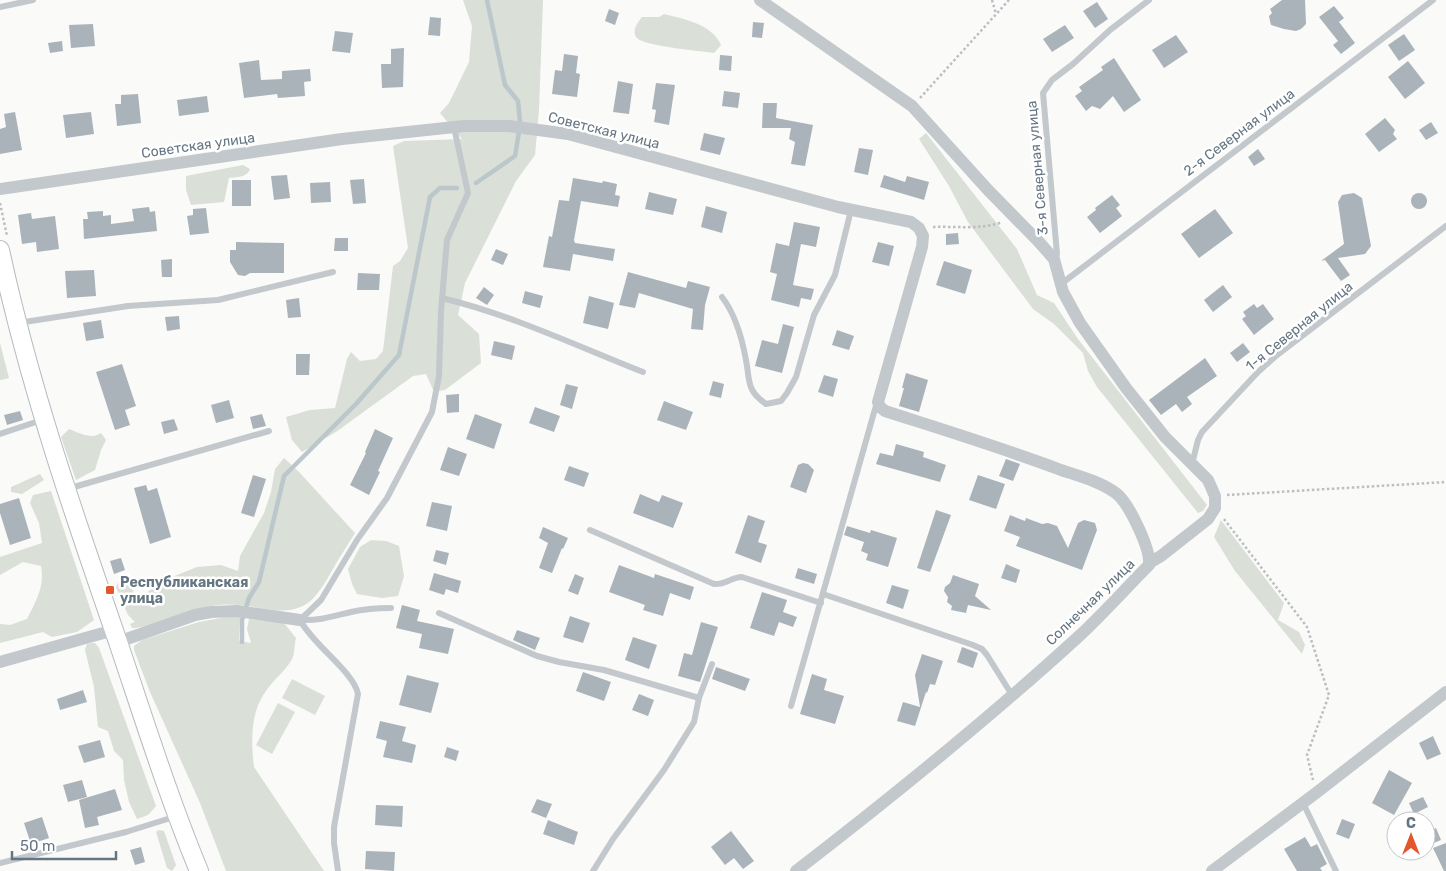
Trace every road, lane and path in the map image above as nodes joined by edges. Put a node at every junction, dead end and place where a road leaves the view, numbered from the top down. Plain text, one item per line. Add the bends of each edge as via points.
1 (33, 0) edge
2 (760, 0) edge
3 (992, 0) edge
4 (1008, 0) edge
5 (1149, 0) edge
6 (1434, 0) edge
7 (0, 7) edge
8 (996, 14) junction
9 (912, 106) junction
10 (454, 127) junction
11 (0, 189) edge
12 (851, 210) junction
13 (1014, 217) junction
14 (1446, 226) edge
15 (919, 228) junction
16 (0, 250) edge
17 (1055, 262) junction
18 (333, 272) dead end
19 (1061, 284) junction
20 (722, 297) dead end
21 (442, 298) junction
22 (16, 323) junction
23 (643, 372) dead end
24 (879, 405) junction
25 (44, 420) junction
26 (269, 431) dead end
27 (0, 434) edge
28 (1192, 465) junction
29 (1446, 482) edge
30 (66, 489) junction
31 (1215, 502) junction
32 (590, 530) dead end
33 (1149, 563) junction
34 (823, 594) junction
35 (821, 603) junction
36 (391, 608) dead end
37 (439, 613) dead end
38 (300, 620) junction
39 (116, 636) junction
40 (0, 662) edge
41 (712, 664) dead end
42 (1446, 692) edge
43 (1012, 694) junction
44 (700, 698) junction
45 (791, 706) dead end
46 (1316, 794) junction
47 (1303, 803) junction
48 (177, 816) junction
49 (0, 864) edge
50 (199, 871) edge
51 (338, 871) edge
52 (593, 871) edge
53 (796, 871) edge
54 (1212, 871) edge
55 (1336, 871) edge

1 - 7 lane
2 - 9 street
3 - 8 path
4 - 8 path
5 - 17 lane, 3-я Северная улица via 1052,80 1043,93 1057,254
6 - 19 lane, 2-я Северная улица
8 - 9 path
9 - 13 street
10 - 11 street, Советская улица via 291,146
10 - 12 street, Советская улица via 509,126 568,134
10 - 21 lane via 468,193 447,240
12 - 15 street, Советская улица via 898,218
12 - 20 lane via 835,275 814,315 796,377 781,400 766,404 751,389 734,315
13 - 15 path via 995,224
13 - 17 street
14 - 28 lane, 1-я Северная улица via 1258,372 1202,432
15 - 24 street via 923,236 922,246
16 - 22 main road
17 - 19 street
18 - 22 lane via 218,300 128,306
19 - 28 street via 1080,323 1126,388 1165,438
21 - 23 lane via 527,324
21 - 38 lane via 439,376 432,412 387,498 362,531 321,600
22 - 25 main road
24 - 33 street, Солнечная улица via 885,411 1014,452 1117,494 1142,536
24 - 34 lane via 875,409
25 - 27 lane
25 - 30 main road
26 - 30 lane
28 - 31 street via 1208,480
29 - 31 path
30 - 39 main road
31 - 33 street via 1208,519
31 - 46 path via 1307,627 1329,696 1307,755
32 - 35 lane via 714,584 742,578
33 - 43 street, Солнечная улица via 1094,622
34 - 35 lane
34 - 43 lane via 973,645 982,650
35 - 45 lane
36 - 38 lane via 363,609 312,621
37 - 44 lane via 537,656 604,670
38 - 39 street via 237,611 211,612
38 - 51 lane via 312,639 357,688 358,694 334,827
39 - 40 street
39 - 48 main road
41 - 44 lane
42 - 46 street
43 - 53 street, Солнечная улица via 928,767
44 - 52 lane via 694,722 676,752
46 - 47 street
47 - 54 street
47 - 55 lane
48 - 49 lane
48 - 50 main road

